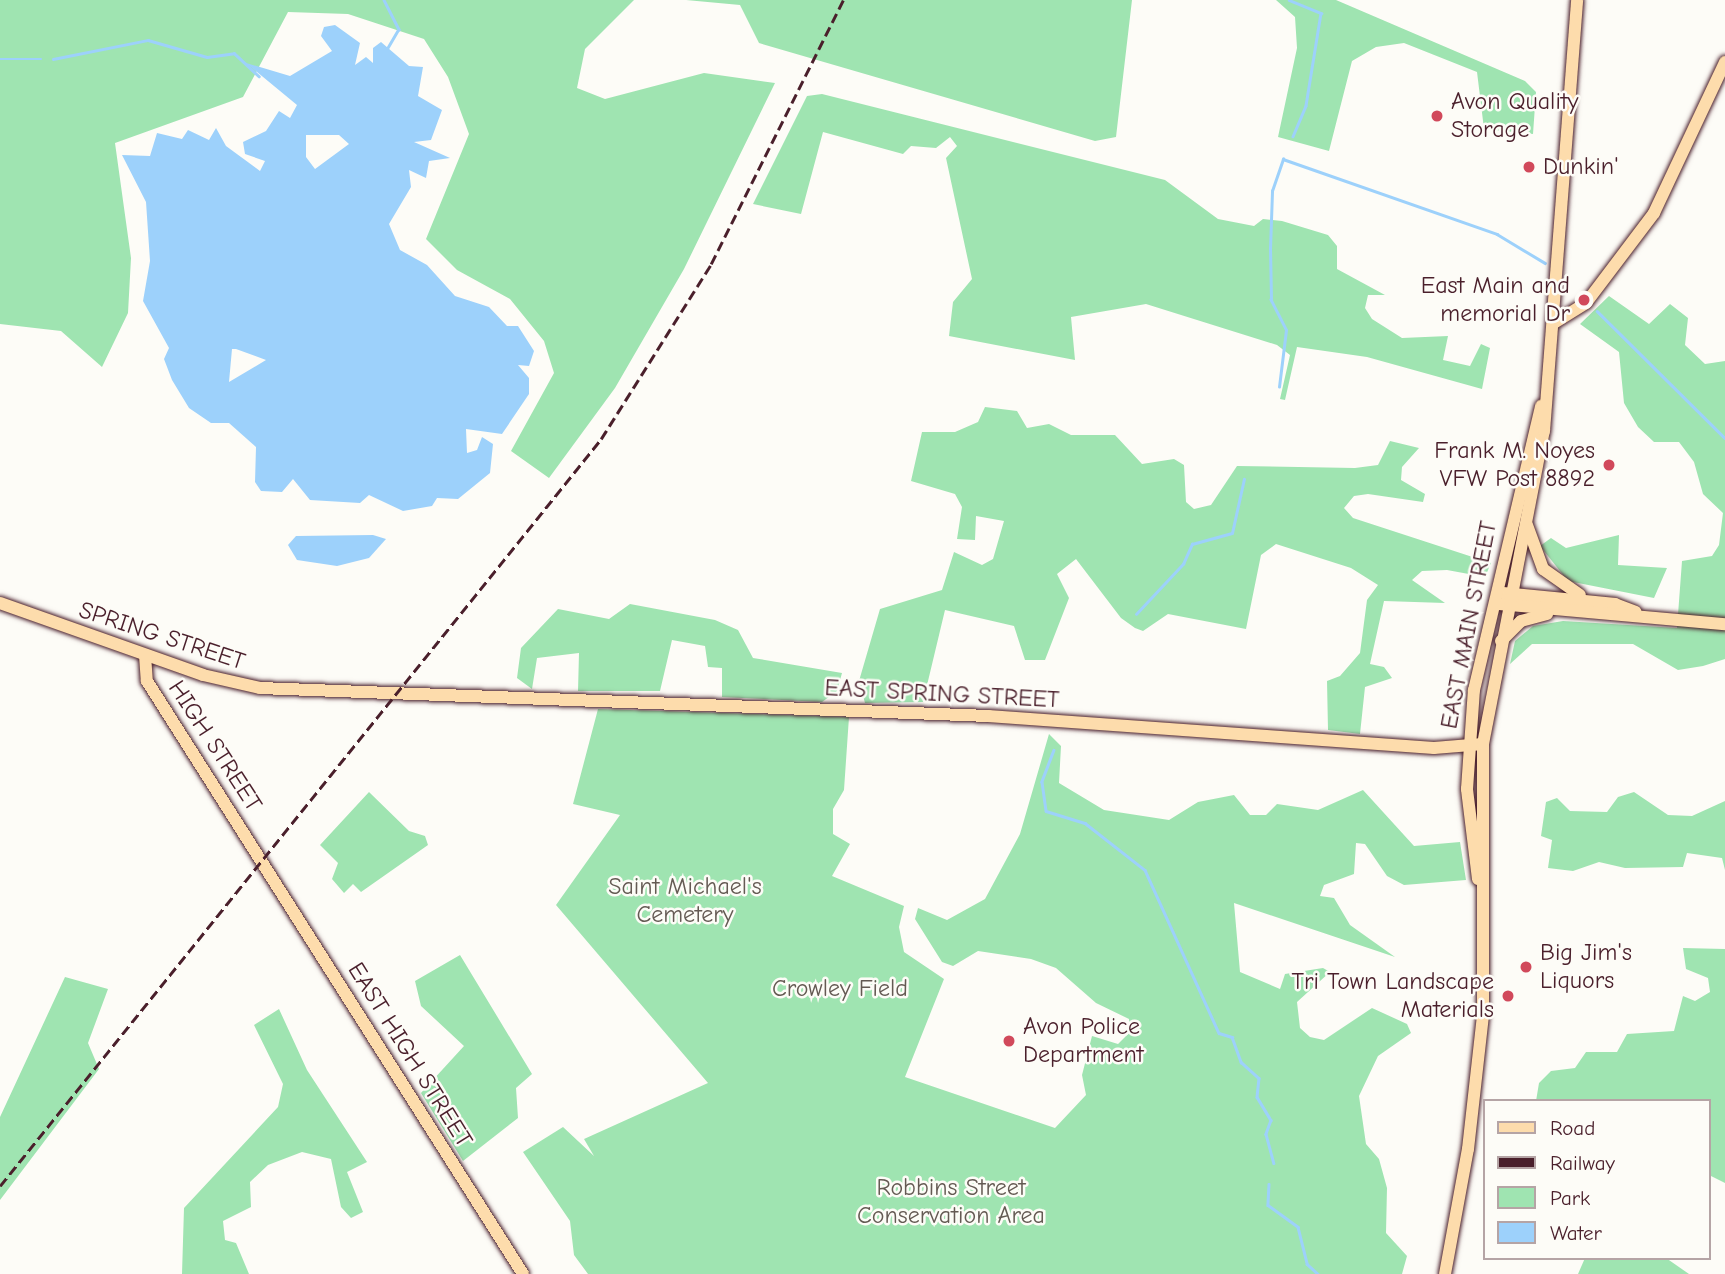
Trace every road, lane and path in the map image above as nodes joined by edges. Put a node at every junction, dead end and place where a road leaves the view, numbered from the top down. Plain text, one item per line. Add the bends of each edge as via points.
1 (1577, 0) edge
2 (1725, 62) edge
3 (1553, 323) junction
4 (1542, 403) junction
5 (1526, 520) junction
6 (1493, 597) junction
7 (1508, 600) junction
8 (0, 604) edge
9 (1615, 604) junction
10 (1574, 613) junction
11 (1640, 614) junction
12 (1725, 624) edge
13 (1498, 647) junction
14 (145, 655) junction
15 (399, 693) joint
16 (1483, 744) junction
17 (1468, 746) junction
18 (262, 858) joint
19 (1482, 900) junction
20 (523, 1274) edge
21 (1445, 1274) edge

1 - 3 main road, EAST MAIN STREET
2 - 3 main road via 1654,213 1586,303
3 - 4 main road, EAST MAIN STREET
4 - 5 main road, EAST MAIN STREET via 1544,430
4 - 6 main road, EAST MAIN STREET via 1531,426
5 - 7 main road, EAST MAIN STREET
5 - 9 main road via 1535,556 1553,581
6 - 7 main road
6 - 17 main road, EAST MAIN STREET
7 - 9 main road
7 - 10 main road
7 - 13 main road, EAST MAIN STREET
8 - 14 main road, SPRING STREET
9 - 11 main road
10 - 11 main road
10 - 13 main road via 1521,621
11 - 12 main road
13 - 16 main road, EAST MAIN STREET
14 - 15 main road, SPRING STREET via 237,685
14 - 18 main road, HIGH STREET via 147,681
15 - 17 main road, EAST SPRING STREET via 975,715
16 - 17 main road, EAST SPRING STREET
16 - 19 main road, EAST MAIN STREET
17 - 19 main road, EAST MAIN STREET via 1469,836
18 - 20 main road, EAST HIGH STREET
19 - 21 main road, EAST MAIN STREET via 1480,1054

